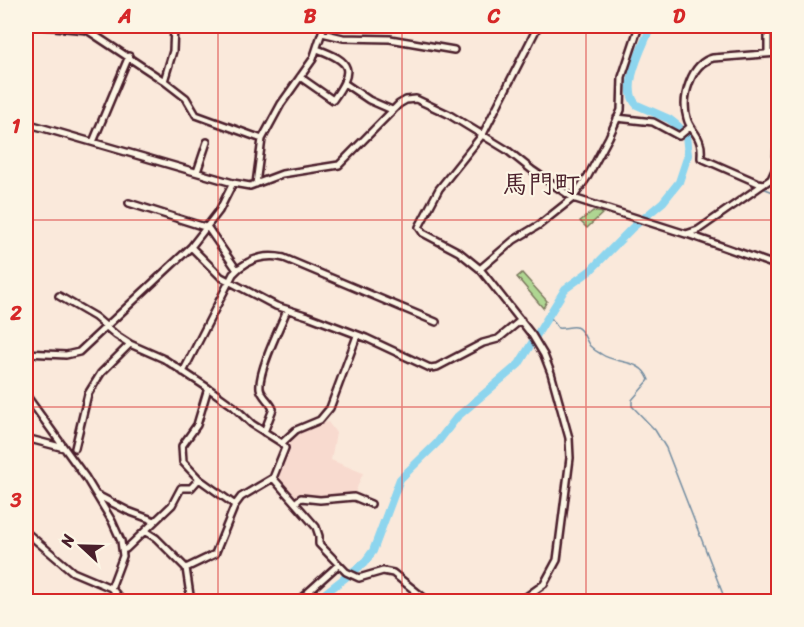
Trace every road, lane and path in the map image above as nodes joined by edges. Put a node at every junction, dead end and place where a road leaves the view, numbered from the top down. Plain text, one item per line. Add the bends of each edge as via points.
1 (43, 26) edge
2 (81, 26) edge
3 (174, 26) edge
4 (324, 26) edge
5 (538, 26) edge
6 (639, 26) edge
7 (760, 26) edge
8 (87, 30) junction
9 (322, 33) junction
10 (317, 50) junction
11 (454, 50) dead end
12 (768, 52) junction
13 (778, 53) edge
14 (129, 56) junction
15 (300, 77) junction
16 (164, 81) junction
17 (344, 83) junction
18 (392, 110) junction
19 (617, 118) junction
20 (26, 123) edge
21 (778, 127) edge
22 (689, 128) junction
23 (483, 134) junction
24 (262, 139) junction
25 (778, 140) edge
26 (207, 141) dead end
27 (93, 142) junction
28 (197, 172) junction
29 (233, 183) junction
30 (765, 183) junction
31 (256, 184) junction
32 (573, 198) junction
33 (129, 203) dead end
34 (207, 227) junction
35 (686, 234) junction
36 (191, 247) junction
37 (778, 266) edge
38 (480, 269) junction
39 (237, 270) junction
40 (229, 281) junction
41 (59, 296) dead end
42 (287, 310) junction
43 (521, 320) junction
44 (436, 322) dead end
45 (107, 328) junction
46 (357, 336) junction
47 (130, 344) junction
48 (26, 353) edge
49 (183, 372) junction
50 (208, 388) junction
51 (26, 395) edge
52 (264, 432) junction
53 (26, 438) edge
54 (282, 443) junction
55 (64, 448) junction
56 (75, 448) dead end
57 (273, 478) junction
58 (199, 479) junction
59 (95, 494) junction
60 (295, 503) junction
61 (371, 504) dead end
62 (235, 505) junction
63 (155, 521) junction
64 (145, 531) junction
65 (26, 532) edge
66 (123, 550) junction
67 (338, 565) junction
68 (186, 568) junction
69 (111, 588) junction
70 (123, 602) edge
71 (191, 602) edge
72 (297, 602) edge
73 (429, 602) edge
74 (519, 602) edge

1 - 8 street
2 - 8 street
3 - 16 street
4 - 9 street
5 - 23 street
6 - 19 street via 622,77 622,106
7 - 12 street via 768,29
8 - 14 street
9 - 10 street
9 - 11 street
10 - 15 street
10 - 17 street via 344,63
12 - 13 street
12 - 22 street via 713,57 699,65 686,102
14 - 16 street
14 - 27 street
15 - 17 street via 333,100
15 - 24 street
16 - 24 street via 186,98 196,115
17 - 18 street
18 - 23 street via 406,100 416,99
18 - 31 street via 339,165 282,174
19 - 22 street via 652,122 679,136
19 - 32 street
20 - 27 street
21 - 25 street
22 - 30 street via 700,143 701,158
23 - 32 street
23 - 38 street via 439,189 419,227
24 - 31 street
25 - 30 street via 776,170
26 - 28 street
27 - 28 street
28 - 29 street
29 - 31 street
29 - 34 street
30 - 35 street via 698,230
32 - 35 street
32 - 38 street
33 - 34 street
34 - 36 street
34 - 39 street
35 - 37 street
36 - 40 street
36 - 45 street
38 - 43 street
39 - 40 street
39 - 44 street via 260,258 284,258
40 - 42 street
40 - 49 street
41 - 45 street
42 - 46 street
42 - 52 street via 262,377 261,392 273,409
43 - 46 street via 498,339 430,368
43 - 74 street via 552,373 569,438 570,458 557,560 544,584
45 - 47 street
45 - 48 street via 79,352
46 - 54 street via 330,408 321,420 296,430
47 - 49 street
47 - 56 street via 101,373 88,394
49 - 50 street
50 - 52 street
50 - 58 street via 197,425 182,446 183,462
51 - 55 street
52 - 54 street
53 - 55 street
54 - 57 street via 285,448
55 - 59 street
57 - 60 street
57 - 62 street
58 - 62 street
58 - 63 street via 191,488 182,489
59 - 63 street
59 - 66 street via 112,521
60 - 61 street via 302,498 354,497
60 - 67 street via 316,527 319,544
62 - 68 street via 215,554
63 - 64 street
64 - 66 street
64 - 68 street
65 - 69 street via 73,572
66 - 69 street
67 - 72 street
67 - 73 street via 355,577 383,571 393,573
68 - 71 street
69 - 70 street

